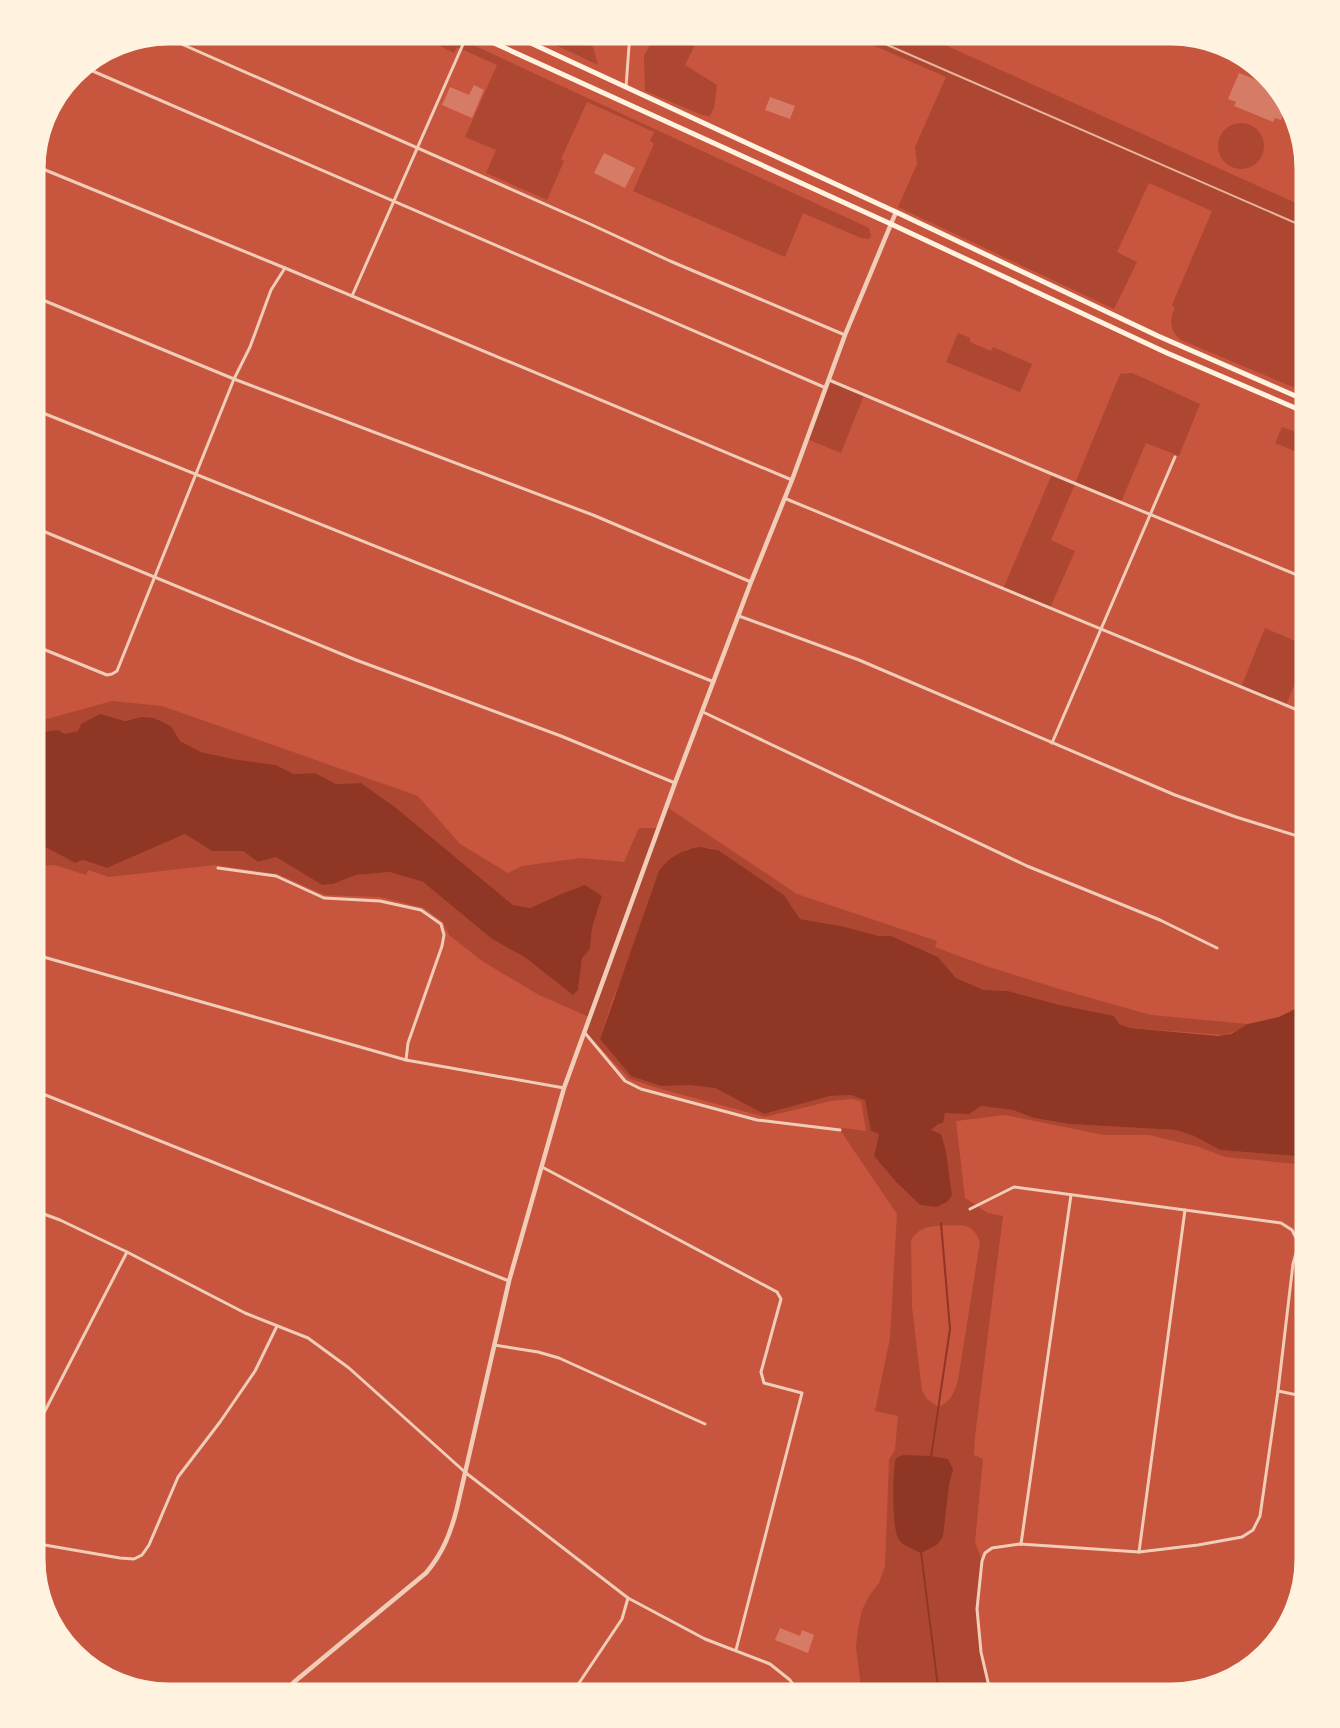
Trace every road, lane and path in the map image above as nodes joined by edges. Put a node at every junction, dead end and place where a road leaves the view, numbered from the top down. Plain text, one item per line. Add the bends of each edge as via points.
1 (183, 44) edge
2 (465, 44) edge
3 (494, 44) edge
4 (533, 44) edge
5 (629, 44) edge
6 (91, 70) edge
7 (626, 87) junction
8 (417, 148) junction
9 (44, 169) edge
10 (393, 202) junction
11 (896, 212) junction
12 (891, 224) junction
13 (285, 268) junction
14 (352, 297) junction
15 (44, 301) edge
16 (845, 335) junction
17 (234, 379) junction
18 (829, 380) junction
19 (826, 388) junction
20 (1296, 396) edge
21 (1296, 408) edge
22 (44, 413) edge
23 (1175, 457) dead end
24 (197, 475) junction
25 (792, 480) junction
26 (784, 498) junction
27 (1150, 513) junction
28 (44, 531) edge
29 (1296, 574) edge
30 (154, 576) junction
31 (751, 582) junction
32 (739, 616) junction
33 (1101, 630) junction
34 (44, 649) edge
35 (714, 682) junction
36 (1296, 710) edge
37 (703, 712) junction
38 (1052, 743) junction
39 (675, 783) junction
40 (1296, 836) edge
41 (218, 868) dead end
42 (1217, 948) dead end
43 (44, 957) edge
44 (584, 1031) junction
45 (406, 1060) junction
46 (564, 1088) junction
47 (44, 1094) edge
48 (840, 1130) dead end
49 (541, 1166) junction
50 (1071, 1195) junction
51 (970, 1209) dead end
52 (1185, 1210) junction
53 (44, 1214) edge
54 (1296, 1237) edge
55 (127, 1252) junction
56 (1296, 1254) edge
57 (509, 1281) junction
58 (277, 1326) junction
59 (494, 1345) junction
60 (1278, 1391) junction
61 (1296, 1395) edge
62 (44, 1413) edge
63 (705, 1424) dead end
64 (466, 1473) junction
65 (1020, 1544) junction
66 (44, 1545) edge
67 (1139, 1552) junction
68 (628, 1598) junction
69 (736, 1650) junction
70 (292, 1684) edge
71 (578, 1684) edge
72 (793, 1684) edge
73 (988, 1684) edge

1 - 8 street
2 - 8 street
3 - 12 main road
4 - 7 main road
5 - 7 street
6 - 10 street
7 - 11 main road
8 - 10 street
8 - 16 street
9 - 13 street
10 - 14 street
10 - 19 street
11 - 12 street
11 - 20 main road via 1158,336
12 - 16 street
12 - 21 main road via 1167,353
13 - 14 street
13 - 17 street via 271,290
14 - 25 street
15 - 17 street
16 - 18 street
17 - 24 street
17 - 31 street via 593,514
18 - 19 street
18 - 27 street
19 - 25 street
22 - 24 street
23 - 27 street
24 - 30 street
24 - 35 street
25 - 26 street
26 - 31 street
26 - 33 street
27 - 29 street
27 - 33 street
28 - 30 street
30 - 34 street via 117,671 107,675
30 - 39 street via 356,660
31 - 32 street
32 - 35 street
32 - 38 street via 858,660
33 - 36 street
33 - 38 street
35 - 37 street
37 - 39 street
37 - 42 street via 1027,866 1160,920
38 - 40 street via 1175,795
39 - 44 street
41 - 45 street via 276,876 324,898 380,901 421,910 441,924 442,946 408,1043
43 - 45 street
44 - 46 street
44 - 48 street via 625,1081 640,1089 757,1120
45 - 46 street
46 - 49 street
47 - 57 street
49 - 57 street
49 - 69 street via 777,1292 781,1299 761,1372 764,1383 802,1393
50 - 51 street via 1014,1187
50 - 52 street
50 - 65 street
52 - 54 street via 1281,1223
52 - 67 street
53 - 55 street
55 - 58 street
55 - 62 street
56 - 60 street
57 - 59 street
58 - 64 street via 308,1338 349,1368
58 - 66 street via 255,1371 178,1477 141,1556 120,1558
59 - 63 street via 559,1358
59 - 64 street
60 - 61 street
60 - 67 street via 1260,1516 1253,1530 1242,1537
64 - 68 street
64 - 70 street via 449,1535 433,1564
65 - 67 street
65 - 73 street via 992,1548 982,1561 978,1623
68 - 69 street via 705,1639
68 - 71 street via 622,1619
69 - 72 street via 770,1664

